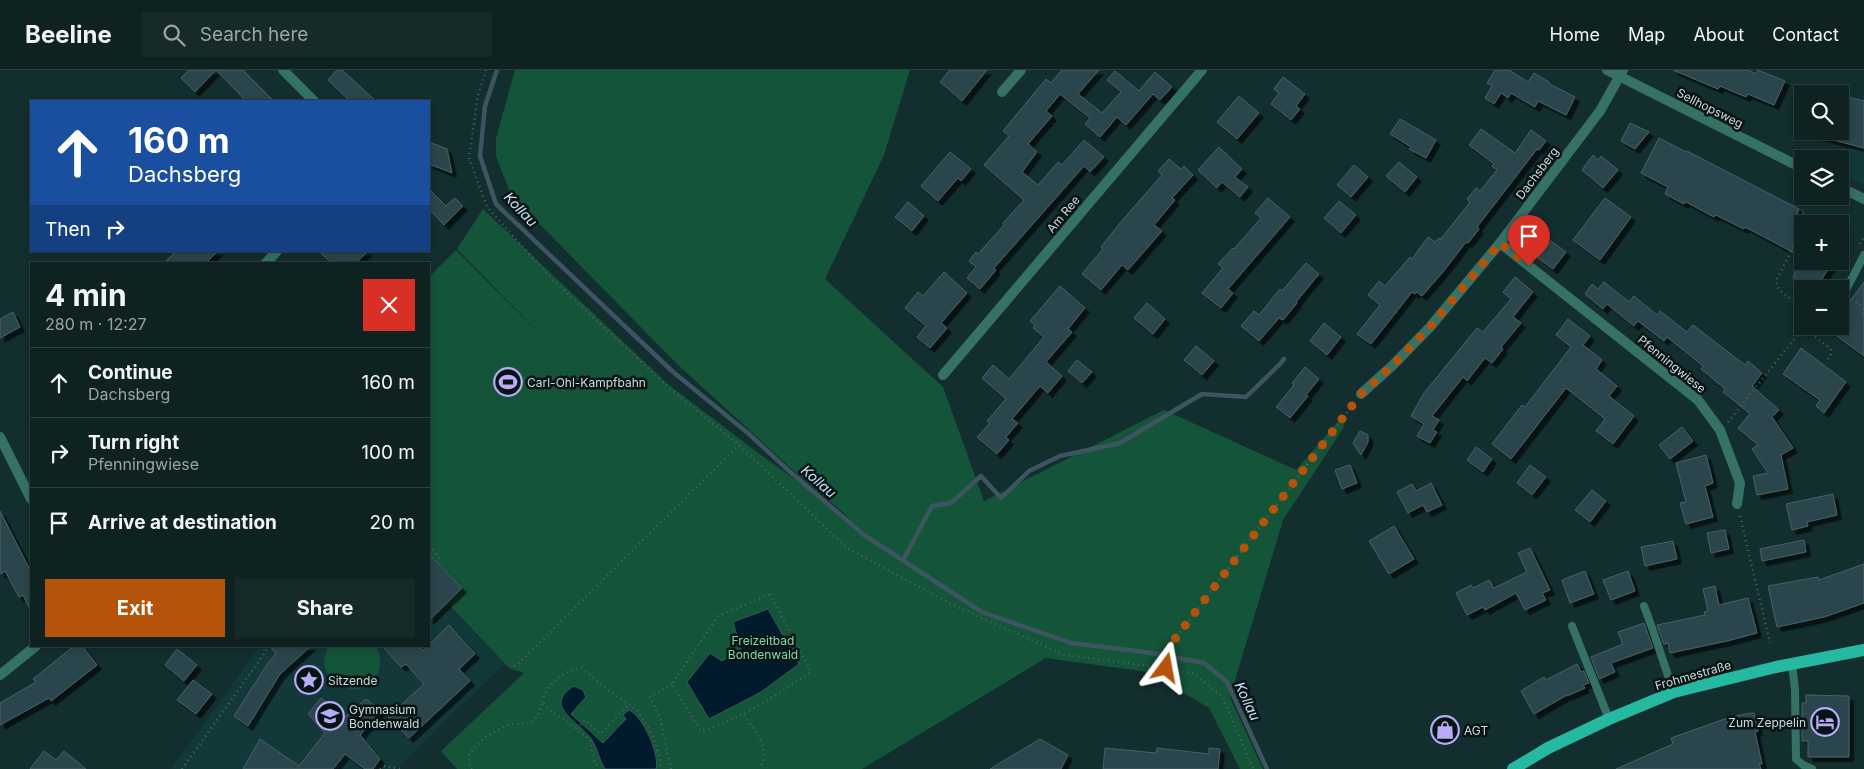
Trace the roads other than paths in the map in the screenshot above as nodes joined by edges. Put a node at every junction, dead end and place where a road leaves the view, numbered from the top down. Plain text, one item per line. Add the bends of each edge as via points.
1 (283, 70) edge
2 (1021, 70) edge
3 (1202, 70) edge
4 (1607, 70) edge
5 (1622, 74) edge
6 (1002, 92) dead end
7 (313, 100) edge
8 (1794, 164) edge
9 (1849, 192) edge
10 (1864, 199) edge
11 (1500, 243) junction
12 (277, 252) edge
13 (1864, 255) edge
14 (267, 262) edge
15 (1849, 287) edge
16 (943, 375) dead end
17 (1361, 394) road end
18 (0, 437) edge
19 (30, 495) edge
20 (1737, 504) road end
21 (1644, 606) dead end
22 (1572, 626) dead end
23 (35, 647) edge
24 (1864, 650) edge
25 (1792, 664) junction
26 (0, 674) edge
27 (1674, 692) junction
28 (1609, 719) junction
29 (1513, 769) edge
30 (1812, 769) edge

1 - 7 street
2 - 6 street
3 - 16 street, Am Ree
4 - 5 street, Sellhopsweg
5 - 8 street, Sellhopsweg
5 - 11 street, Dachsberg via 1600,111
9 - 10 street
11 - 17 street, Dachsberg via 1430,327
11 - 20 street, Pfenningwiese via 1698,400 1720,430 1740,483
12 - 14 street
13 - 15 lane
18 - 19 street
21 - 27 lane
22 - 28 lane
23 - 26 street
24 - 25 main road, Frohmestraße
25 - 27 main road, Frohmestraße
25 - 30 lane via 1796,759
27 - 28 main road, Frohmestraße
28 - 29 main road, Frohmestraße

